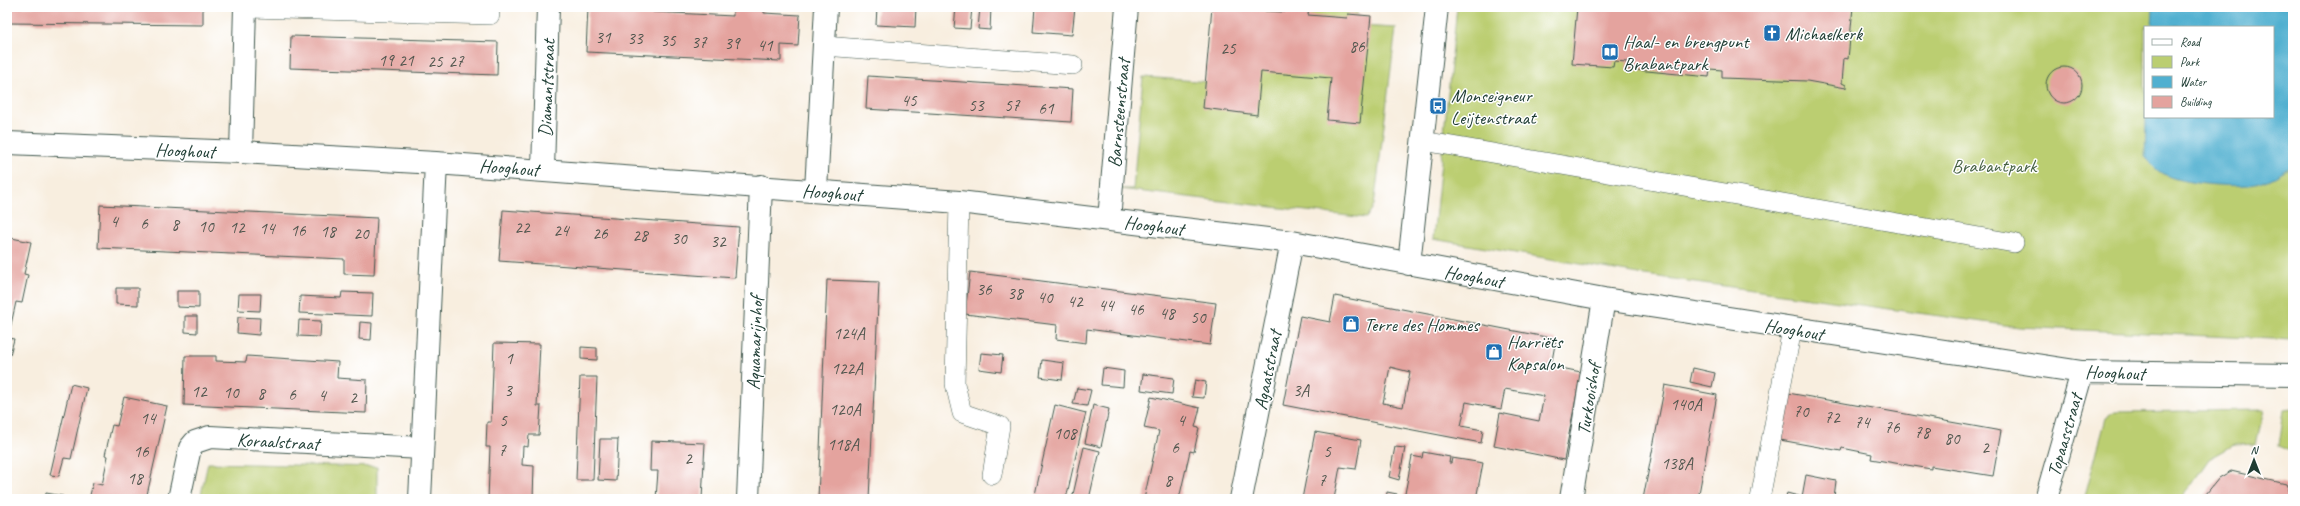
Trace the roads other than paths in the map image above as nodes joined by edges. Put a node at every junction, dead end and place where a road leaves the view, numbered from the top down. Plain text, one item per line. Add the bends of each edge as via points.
1 (548, 7) edge
2 (826, 7) edge
3 (1127, 7) edge
4 (1437, 7) edge
5 (245, 8) edge
6 (490, 15) dead end
7 (824, 46) junction
8 (1073, 65) dead end
9 (1423, 141) junction
10 (7, 143) edge
11 (241, 152) junction
12 (436, 163) junction
13 (543, 169) junction
14 (761, 186) junction
15 (816, 190) junction
16 (959, 202) junction
17 (1109, 220) junction
18 (1292, 242) junction
19 (2014, 243) dead end
20 (1409, 264) junction
21 (1604, 299) junction
22 (1792, 329) junction
23 (2082, 372) junction
24 (2293, 375) edge
25 (422, 448) junction
26 (992, 475) dead end
27 (179, 499) edge
28 (420, 499) edge
29 (748, 499) edge
30 (1241, 499) edge
31 (1571, 499) edge
32 (1760, 499) edge
33 (2046, 499) edge

1 - 13 street, Diamantstraat
2 - 7 street
3 - 17 street, Barnsteenstraat
4 - 9 street
5 - 6 lane
5 - 11 street
7 - 8 lane
7 - 15 street
9 - 19 lane
9 - 20 street
10 - 11 street, Hooghout
11 - 12 street, Hooghout
12 - 13 street, Hooghout
12 - 25 street
13 - 14 street, Hooghout
14 - 15 street, Hooghout
14 - 29 street, Aquamarijnhof
15 - 16 street, Hooghout
16 - 17 street, Hooghout
16 - 26 lane via 955,384 962,412 1000,426
17 - 18 street, Hooghout
18 - 20 street, Hooghout
18 - 30 street, Agaatstraat
20 - 21 street, Hooghout
21 - 22 street, Hooghout
21 - 31 street, Turkooishof
22 - 23 street, Hooghout
22 - 32 lane
23 - 24 street, Hooghout
23 - 33 street, Topaasstraat
25 - 27 street, Koraalstraat via 210,437 196,442 190,448
25 - 28 street

